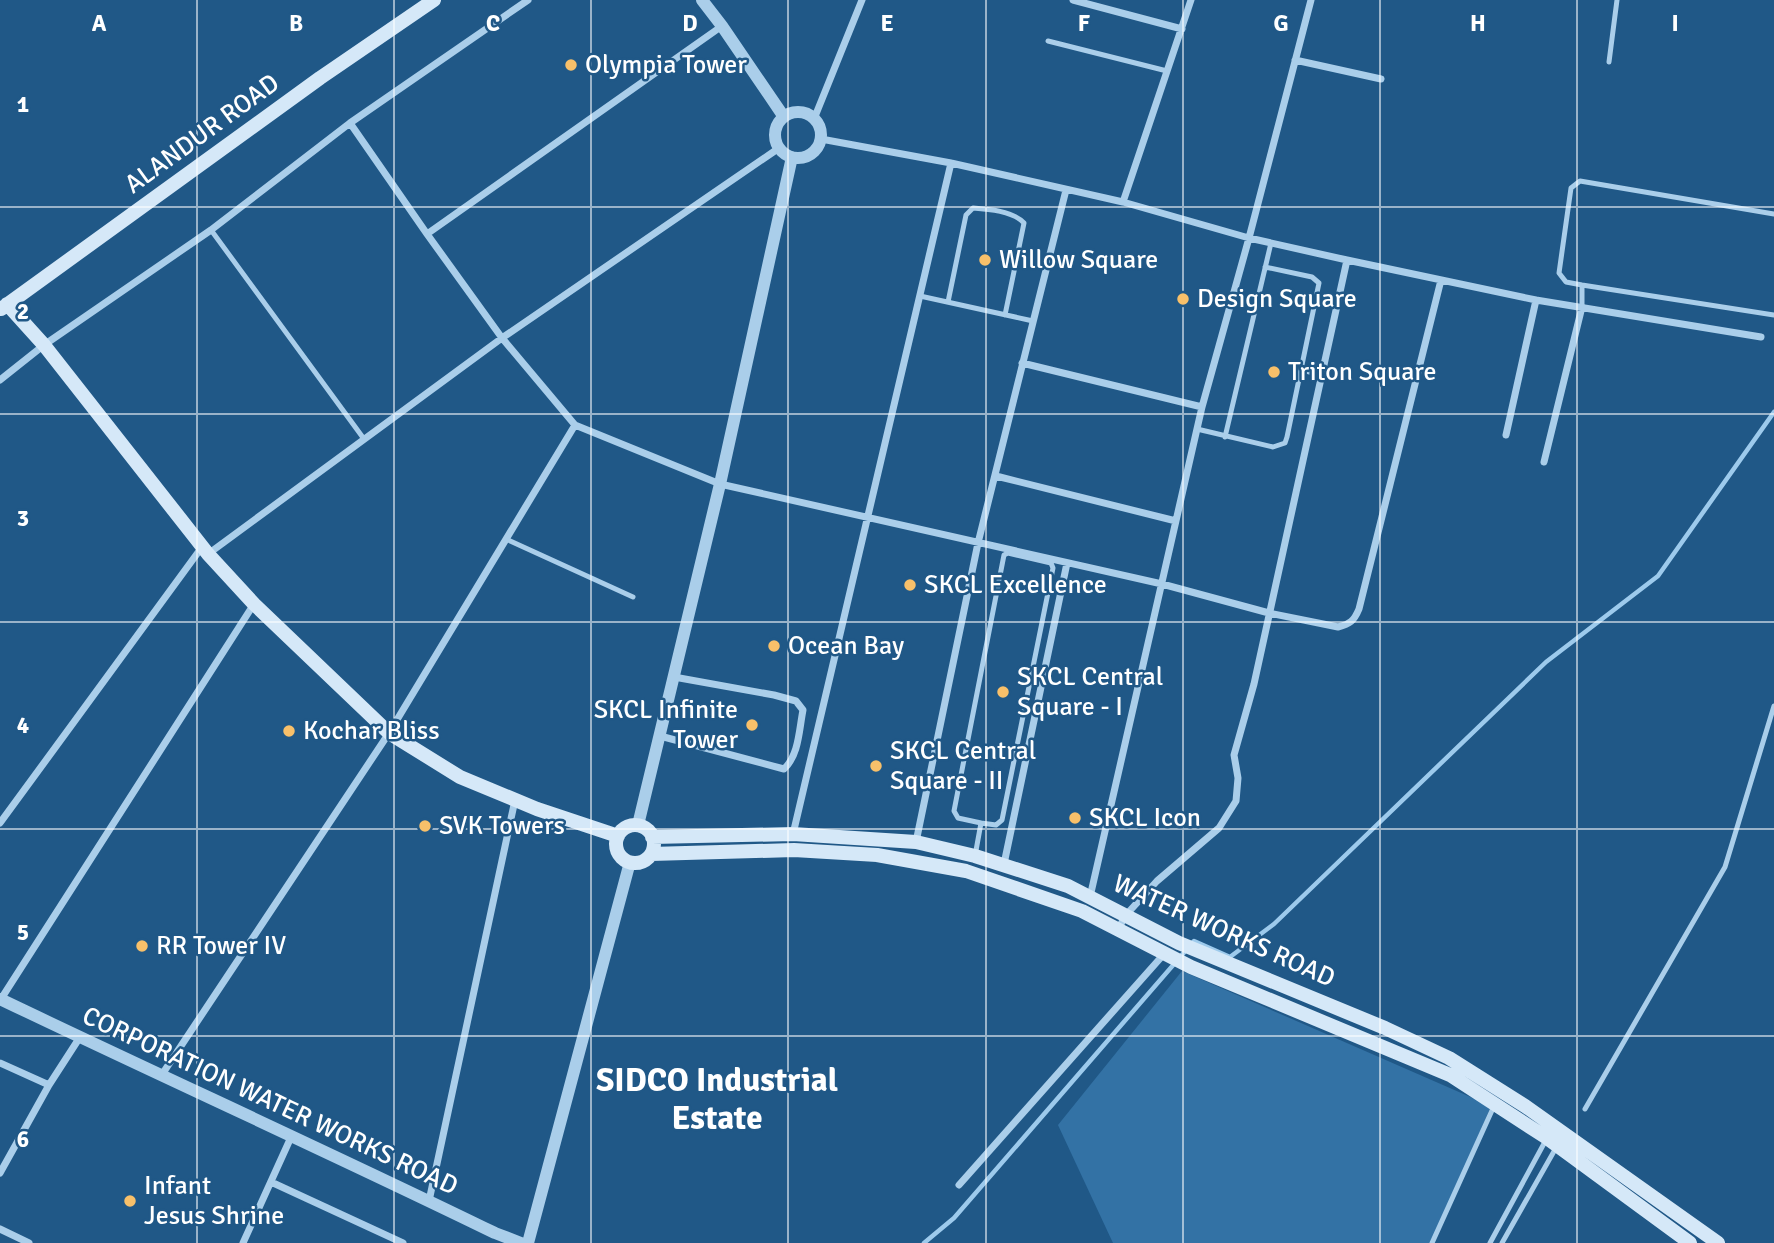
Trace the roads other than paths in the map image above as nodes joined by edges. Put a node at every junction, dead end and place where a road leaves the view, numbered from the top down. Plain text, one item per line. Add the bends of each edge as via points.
1 (434, 0) edge
2 (528, 0) edge
3 (702, 0) edge
4 (862, 0) edge
5 (1073, 0) edge
6 (1191, 0) edge
7 (1311, 0) edge
8 (1617, 0) edge
9 (722, 26) junction
10 (1182, 29) junction
11 (1048, 41) dead end
12 (1295, 60) junction
13 (1609, 62) dead end
14 (1167, 71) junction
15 (1381, 79) dead end
16 (784, 117) junction
17 (814, 118) junction
18 (350, 123) junction
19 (821, 139) junction
20 (779, 148) junction
21 (792, 157) junction
22 (951, 163) junction
23 (1066, 190) junction
24 (1123, 202) junction
25 (1774, 214) edge
26 (212, 230) junction
27 (426, 234) junction
28 (1249, 238) junction
29 (1271, 243) junction
30 (1347, 260) junction
31 (1265, 267) junction
32 (1441, 280) junction
33 (1582, 285) junction
34 (920, 296) junction
35 (1536, 300) junction
36 (948, 302) junction
37 (2, 303) edge
38 (1582, 307) junction
39 (1005, 315) junction
40 (1774, 315) edge
41 (1033, 321) junction
42 (1761, 337) dead end
43 (502, 338) junction
44 (44, 345) junction
45 (1022, 363) junction
46 (1302, 370) junction
47 (1321, 375) junction
48 (0, 380) edge
49 (1202, 407) junction
50 (575, 425) junction
51 (1197, 429) junction
52 (1506, 435) dead end
53 (1225, 437) junction
54 (364, 439) junction
55 (1544, 462) dead end
56 (996, 476) junction
57 (720, 484) junction
58 (868, 519) junction
59 (1176, 521) junction
60 (506, 539) junction
61 (978, 543) junction
62 (205, 550) junction
63 (1067, 563) junction
64 (1162, 584) junction
65 (633, 597) dead end
66 (254, 604) junction
67 (1269, 612) junction
68 (674, 677) junction
69 (1774, 706) edge
70 (389, 733) junction
71 (660, 736) junction
72 (515, 800) junction
73 (0, 822) edge
74 (981, 823) junction
75 (638, 825) junction
76 (793, 834) junction
77 (618, 836) junction
78 (652, 837) junction
79 (880, 838) junction
80 (916, 842) junction
81 (651, 854) junction
82 (877, 855) junction
83 (975, 856) junction
84 (629, 862) junction
85 (1003, 864) junction
86 (1090, 897) junction
87 (1125, 916) junction
88 (1118, 930) junction
89 (1166, 955) junction
90 (1, 999) edge
91 (80, 1038) junction
92 (0, 1063) edge
93 (161, 1076) junction
94 (49, 1085) junction
95 (1495, 1103) junction
96 (1585, 1108) dead end
97 (292, 1134) junction
98 (1552, 1142) junction
99 (4, 1155) edge
100 (0, 1173) edge
101 (271, 1182) junction
102 (959, 1185) dead end
103 (429, 1201) junction
104 (0, 1229) edge
105 (29, 1243) edge
106 (243, 1243) edge
107 (403, 1243) edge
108 (521, 1243) edge
109 (528, 1243) edge
110 (1432, 1243) edge
111 (1490, 1243) edge
112 (1502, 1243) edge
113 (1690, 1243) edge
114 (1718, 1243) edge

1 - 37 main road, ALANDUR ROAD
2 - 18 street
3 - 9 street
4 - 17 street
5 - 10 street
6 - 10 street
7 - 12 street
8 - 13 lane
9 - 16 street
9 - 27 street
10 - 14 street
11 - 14 lane
12 - 15 street
12 - 28 street
14 - 24 street
16 - 17 street via 801,112
16 - 20 street via 775,133
17 - 19 street
18 - 26 street
18 - 27 street
19 - 21 street via 808,156
19 - 22 street
20 - 21 street
20 - 43 street
21 - 57 street
22 - 23 street
22 - 34 street
23 - 24 street
23 - 41 street
24 - 28 street
25 - 33 lane via 1576,182 1571,188 1559,273 1566,282
26 - 44 street
26 - 54 lane
27 - 43 street
28 - 29 street
28 - 49 street
29 - 30 street
29 - 31 lane
30 - 32 street
30 - 47 street
31 - 46 lane via 1312,277 1319,283
31 - 53 lane
32 - 35 street
32 - 67 street via 1355,618 1338,627
33 - 38 lane
33 - 40 lane
34 - 36 lane
34 - 58 street
35 - 38 street
35 - 52 street
36 - 39 lane
36 - 39 lane via 967,215 972,208 985,209 1024,223
37 - 44 main road
38 - 42 street
38 - 55 street
39 - 41 lane
41 - 45 street
43 - 50 street
43 - 54 street
44 - 48 street
44 - 62 main road
45 - 49 street
45 - 56 street
46 - 47 lane
46 - 53 lane via 1284,443 1273,447
47 - 67 street
49 - 51 street
50 - 57 street
50 - 60 street
51 - 53 lane
51 - 59 street
54 - 62 street
56 - 59 street
56 - 61 street
57 - 58 street
57 - 68 street
58 - 61 street
58 - 76 street
59 - 64 street
60 - 65 lane
60 - 70 street
61 - 63 street
61 - 80 street
62 - 66 main road
62 - 73 street
63 - 64 street
63 - 85 street
64 - 67 street
64 - 86 street
66 - 70 main road
66 - 90 street
67 - 87 street via 1234,755 1236,801 1219,828 1157,881
68 - 71 street
68 - 71 street via 796,701 803,710 795,753 784,769
69 - 96 lane via 1725,867
70 - 72 main road via 460,778
70 - 93 street
71 - 75 street
72 - 77 main road
72 - 103 street
74 - 74 lane via 996,825 1002,820 1053,568 1051,563 1008,553 1004,555 954,811 958,818
74 - 83 lane
75 - 77 main road via 626,827
75 - 78 main road
76 - 78 main road, WATER WORKS ROAD
76 - 79 main road, WATER WORKS ROAD
77 - 84 main road via 617,852
78 - 81 main road
79 - 80 main road, WATER WORKS ROAD
79 - 82 main road
80 - 83 main road, WATER WORKS ROAD
81 - 82 main road, WATER WORKS ROAD via 794,850
81 - 84 main road via 641,862
82 - 88 main road, WATER WORKS ROAD via 990,878 1082,911
83 - 85 main road, WATER WORKS ROAD
84 - 109 street
85 - 86 main road, WATER WORKS ROAD
86 - 87 main road, WATER WORKS ROAD
87 - 88 street
87 - 114 main road, WATER WORKS ROAD via 1449,1058 1525,1106
88 - 89 main road, WATER WORKS ROAD
89 - 95 main road, WATER WORKS ROAD via 1450,1075
89 - 102 street
90 - 91 street, CORPORATION WATER WORKS ROAD
91 - 93 street, CORPORATION WATER WORKS ROAD
91 - 94 street
92 - 94 street
93 - 97 street, CORPORATION WATER WORKS ROAD
94 - 99 street
95 - 98 main road, WATER WORKS ROAD
95 - 110 lane
97 - 101 street
97 - 103 street, CORPORATION WATER WORKS ROAD
98 - 111 lane
98 - 112 lane
98 - 113 main road, WATER WORKS ROAD
99 - 100 street
101 - 106 street
101 - 107 street
103 - 108 street, CORPORATION WATER WORKS ROAD
104 - 105 street

